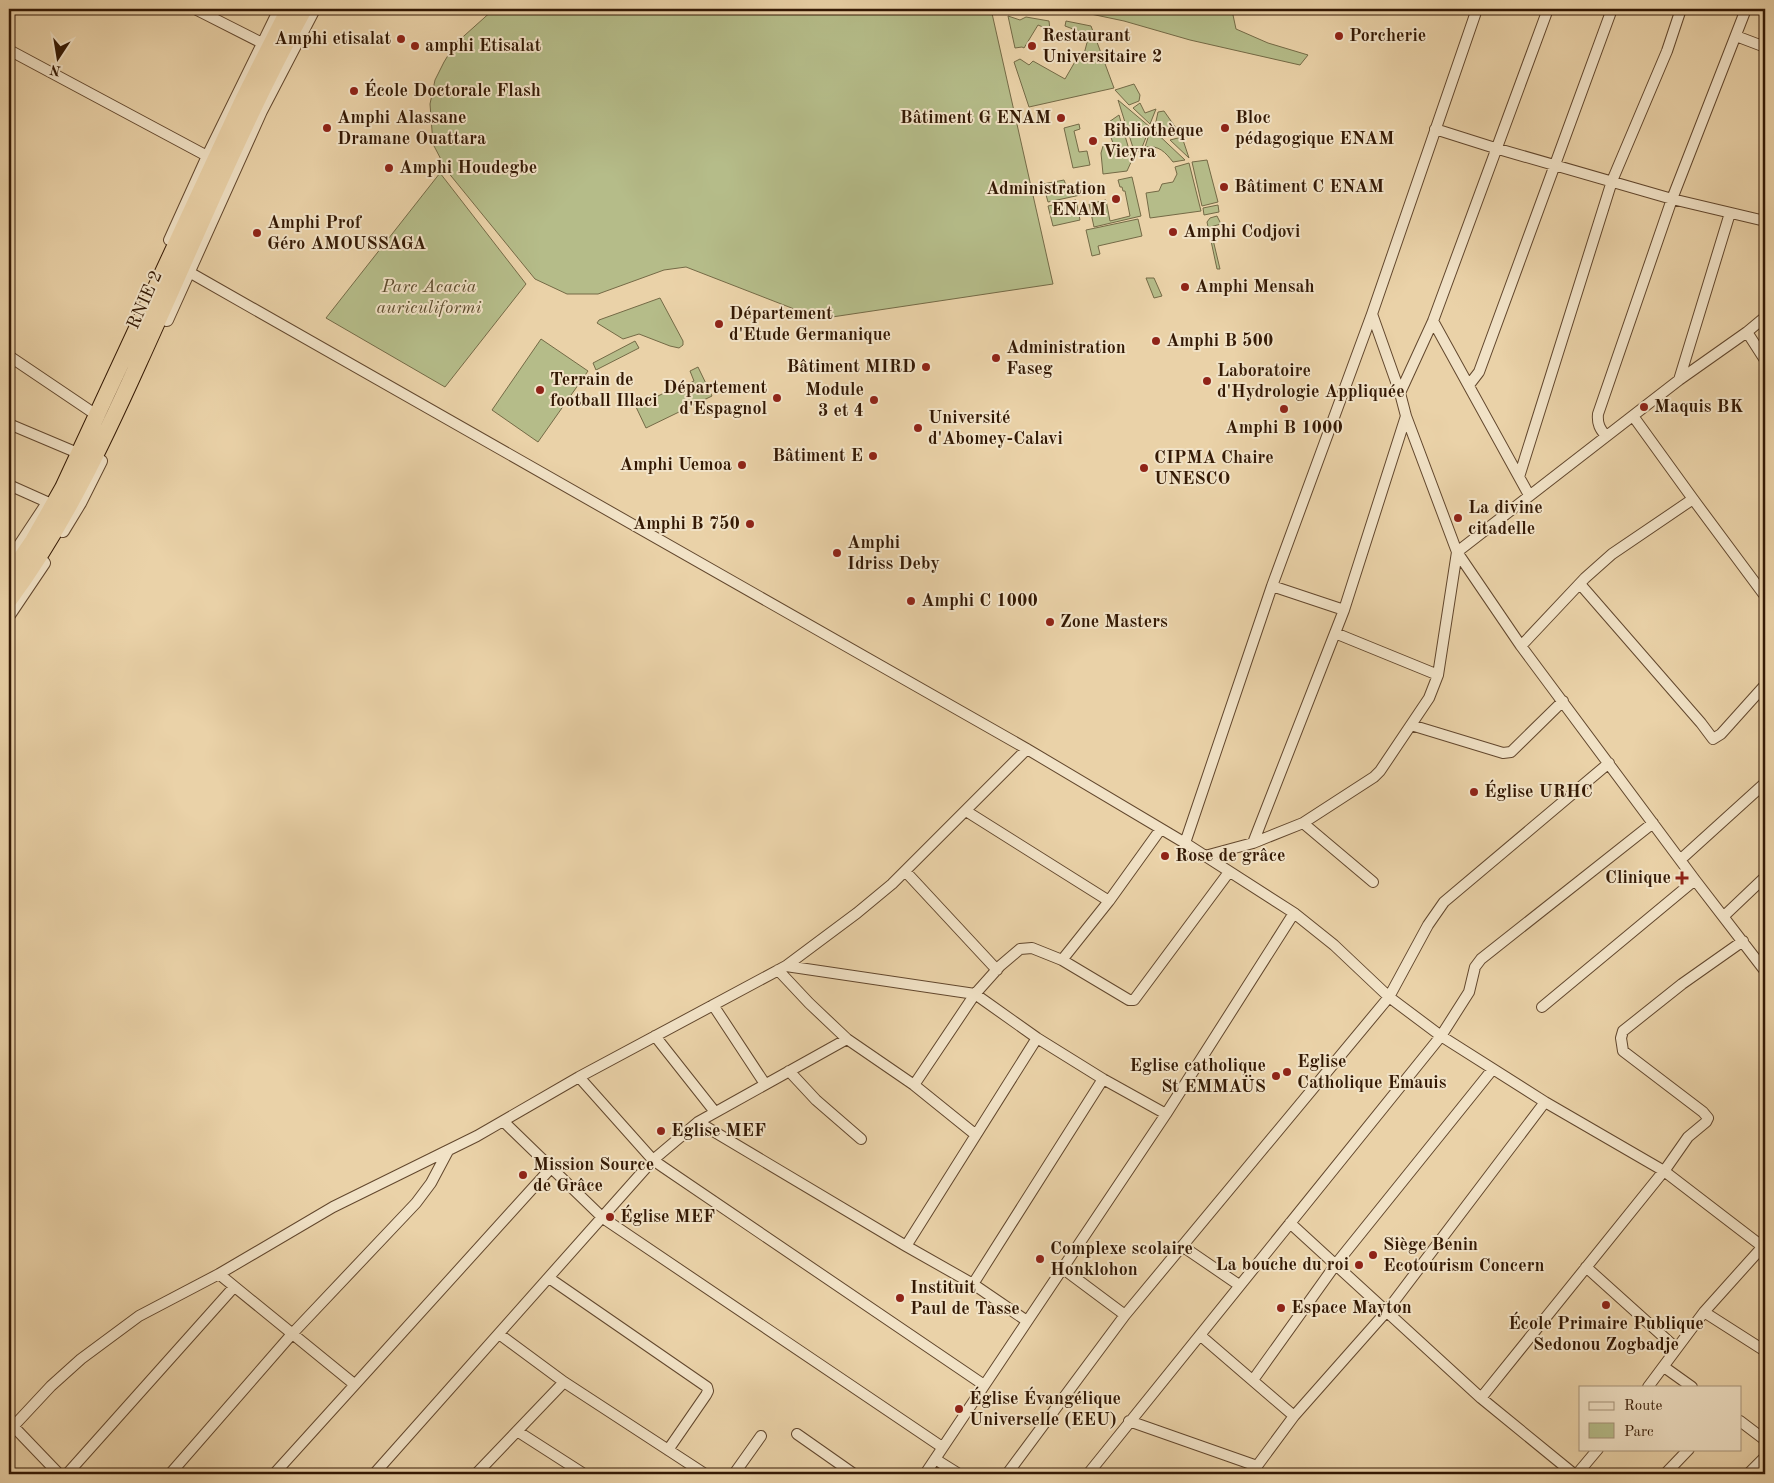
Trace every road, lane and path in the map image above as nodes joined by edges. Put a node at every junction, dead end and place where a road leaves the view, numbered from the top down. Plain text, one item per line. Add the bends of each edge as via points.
1 (195, 9) edge
2 (279, 9) edge
3 (289, 9) edge
4 (304, 9) edge
5 (314, 9) edge
6 (1477, 9) edge
7 (1548, 9) edge
8 (1612, 9) edge
9 (1681, 9) edge
10 (1746, 9) edge
11 (1736, 36) junction
12 (262, 43) junction
13 (1765, 47) edge
14 (9, 50) edge
15 (1435, 129) junction
16 (1495, 148) junction
17 (207, 156) junction
18 (1554, 165) junction
19 (1612, 181) junction
20 (1672, 199) junction
21 (1730, 213) junction
22 (1765, 221) edge
23 (188, 272) junction
24 (1372, 314) junction
25 (1765, 317) edge
26 (1433, 321) junction
27 (1747, 332) junction
28 (9, 356) edge
29 (1765, 360) edge
30 (1679, 380) junction
31 (1470, 385) junction
32 (1400, 393) junction
33 (92, 412) junction
34 (1406, 416) junction
35 (1633, 416) junction
36 (9, 424) edge
37 (1606, 436) junction
38 (73, 451) junction
39 (1519, 477) junction
40 (9, 485) edge
41 (1529, 495) junction
42 (1693, 499) junction
43 (47, 502) junction
44 (1457, 552) junction
45 (9, 560) edge
46 (9, 576) edge
47 (1580, 584) junction
48 (1272, 586) junction
49 (1765, 596) edge
50 (9, 600) edge
51 (1344, 610) junction
52 (9, 615) edge
53 (1335, 633) junction
54 (1521, 646) junction
55 (1438, 675) junction
56 (1765, 685) edge
57 (1563, 701) junction
58 (1411, 725) junction
59 (1027, 749) junction
60 (1609, 763) junction
61 (1765, 783) edge
62 (966, 811) junction
63 (1303, 823) junction
64 (1654, 823) junction
65 (1160, 830) junction
66 (1185, 843) junction
67 (1252, 843) junction
68 (1205, 856) junction
69 (1680, 860) junction
70 (905, 871) junction
71 (1229, 872) junction
72 (1765, 877) edge
73 (1695, 880) junction
74 (1373, 882) dead end
75 (1109, 901) junction
76 (1294, 913) junction
77 (1724, 916) junction
78 (1743, 941) junction
79 (1062, 960) junction
80 (782, 968) junction
81 (997, 970) junction
82 (1765, 971) edge
83 (975, 994) junction
84 (1389, 997) junction
85 (714, 1005) junction
86 (1542, 1007) dead end
87 (655, 1036) junction
88 (1441, 1036) junction
89 (1037, 1038) junction
90 (847, 1039) junction
91 (1492, 1070) junction
92 (788, 1071) junction
93 (578, 1077) junction
94 (1103, 1079) junction
95 (765, 1084) junction
96 (914, 1085) junction
97 (1545, 1102) junction
98 (715, 1112) junction
99 (1166, 1114) junction
100 (504, 1121) junction
101 (698, 1122) junction
102 (976, 1135) junction
103 (861, 1139) dead end
104 (448, 1151) junction
105 (653, 1160) junction
106 (551, 1168) junction
107 (1664, 1171) junction
108 (603, 1218) junction
109 (1290, 1223) junction
110 (906, 1246) junction
111 (1182, 1246) junction
112 (1764, 1246) edge
113 (1336, 1264) junction
114 (1586, 1267) junction
115 (1062, 1268) junction
116 (219, 1274) junction
117 (549, 1278) junction
118 (973, 1284) junction
119 (1239, 1285) junction
120 (234, 1287) junction
121 (1386, 1312) junction
122 (1704, 1312) junction
123 (1126, 1314) junction
124 (1028, 1321) junction
125 (292, 1334) junction
126 (499, 1334) junction
127 (1202, 1336) junction
128 (1676, 1348) junction
129 (1765, 1351) edge
130 (1664, 1367) junction
131 (1253, 1380) junction
132 (564, 1382) junction
133 (354, 1384) junction
134 (984, 1385) junction
135 (1649, 1386) edge
136 (1691, 1386) edge
137 (1481, 1398) junction
138 (1294, 1416) junction
139 (1130, 1422) junction
140 (1742, 1423) edge
141 (11, 1429) edge
142 (517, 1431) junction
143 (797, 1434) dead end
144 (761, 1436) dead end
145 (1765, 1440) edge
146 (942, 1448) junction
147 (668, 1450) junction
148 (1597, 1450) edge
149 (1688, 1450) edge
150 (1765, 1457) edge
151 (936, 1459) junction
152 (1257, 1470) edge
153 (59, 1474) edge
154 (67, 1474) edge
155 (170, 1474) edge
156 (274, 1474) edge
157 (374, 1474) edge
158 (476, 1474) edge
159 (584, 1474) edge
160 (704, 1474) edge
161 (734, 1474) edge
162 (854, 1474) edge
163 (925, 1474) edge
164 (959, 1474) edge
165 (1007, 1474) edge
166 (1088, 1474) edge
167 (1576, 1474) edge
168 (1665, 1474) edge
169 (1748, 1474) edge

1 - 12 street
2 - 12 street
3 - 46 highway, RNIE 2 / RNIE 2 via 243,100 63,488
4 - 50 highway, RNIE 2 / RNIE 2 via 272,70 84,477
5 - 23 street via 261,111
6 - 15 street
7 - 16 street
8 - 18 street
9 - 19 street via 1667,51
10 - 11 street
11 - 13 street
11 - 20 street
12 - 17 street
14 - 17 street
15 - 16 street
15 - 24 street
16 - 18 street
16 - 26 street
17 - 33 street
18 - 19 street
18 - 31 street via 1479,372
19 - 20 street
19 - 39 street
20 - 21 street
20 - 37 street via 1598,414 1600,429
21 - 22 street
21 - 30 street
23 - 52 street via 80,503
23 - 59 street
24 - 32 street
24 - 48 street
25 - 27 street
26 - 31 street
26 - 32 street
27 - 29 street
27 - 30 street
28 - 33 street
30 - 35 street
31 - 39 street
32 - 34 street
33 - 38 street
34 - 44 street
34 - 51 street
35 - 37 street
35 - 42 street
36 - 38 street
37 - 41 street
38 - 43 street
39 - 41 street
40 - 43 street
41 - 44 street
42 - 47 street via 1612,554
42 - 49 street
43 - 45 street
44 - 54 street
44 - 55 street
47 - 54 street
47 - 56 street via 1713,739
48 - 51 street
48 - 66 street
51 - 53 street
53 - 55 street
53 - 67 street
54 - 57 street
55 - 58 street via 1429,698
57 - 58 street via 1511,752 1503,753
57 - 60 street
58 - 63 street via 1380,771
59 - 62 street
59 - 65 street
60 - 64 street
60 - 84 street via 1444,902
61 - 69 street
62 - 70 street
62 - 75 street
63 - 67 street
63 - 74 street
64 - 69 street
64 - 88 street via 1481,960 1475,967 1469,992
65 - 66 street
65 - 75 street
66 - 68 street
67 - 68 street
68 - 71 street
69 - 73 street
70 - 80 street via 858,913
70 - 81 street
71 - 76 street
71 - 79 street via 1134,1000
72 - 77 street
73 - 77 street
73 - 86 street
75 - 79 street
76 - 84 street via 1334,945
76 - 99 street
77 - 78 street
78 - 82 street
78 - 107 street via 1623,1031 1624,1050 1708,1118 1688,1137
79 - 81 street via 1032,948 1020,949
80 - 83 street
80 - 85 street
80 - 90 street via 809,1003
81 - 83 street
83 - 89 street
83 - 96 street
84 - 88 street
84 - 111 street
85 - 87 street
85 - 95 street
87 - 93 street
87 - 98 street
88 - 91 street
88 - 109 street
89 - 94 street
89 - 102 street
90 - 92 street
90 - 96 street
91 - 97 street
91 - 113 street
92 - 95 street
92 - 103 street
93 - 100 street
93 - 105 street
94 - 99 street
94 - 118 street
95 - 98 street
96 - 102 street
97 - 107 street
97 - 121 street
98 - 101 street
99 - 115 street
100 - 104 street
100 - 106 street
101 - 105 street
101 - 110 street
102 - 110 street
104 - 116 street via 333,1207
104 - 125 street via 416,1203
105 - 108 street
105 - 134 street
106 - 108 street
106 - 133 street
107 - 112 street
107 - 114 street
108 - 117 street
108 - 146 street
109 - 113 street
109 - 119 street
110 - 118 street
111 - 119 street
111 - 123 street
112 - 122 street
113 - 121 street
113 - 131 street
114 - 128 street
114 - 137 street
115 - 123 street
115 - 124 street
116 - 120 street
116 - 141 street via 139,1316 110,1336 57,1381
117 - 126 street
117 - 147 street via 707,1387 706,1395
118 - 124 street
119 - 127 street
120 - 125 street
120 - 154 street
121 - 137 street
121 - 138 street
122 - 128 street
122 - 129 street
123 - 165 street
124 - 134 street
125 - 133 street
125 - 155 street
126 - 132 street
126 - 157 street
127 - 131 street
127 - 139 street
128 - 130 street
130 - 135 street
130 - 136 street
131 - 138 street
132 - 142 street
132 - 147 street
133 - 156 street
134 - 146 street
137 - 167 street
138 - 152 street
139 - 152 street
139 - 166 street
140 - 145 street
141 - 153 street
142 - 158 street
142 - 159 street
143 - 162 street
144 - 161 street
146 - 151 street
147 - 160 street
148 - 167 street
149 - 168 street
150 - 169 street
151 - 163 street
151 - 164 street

